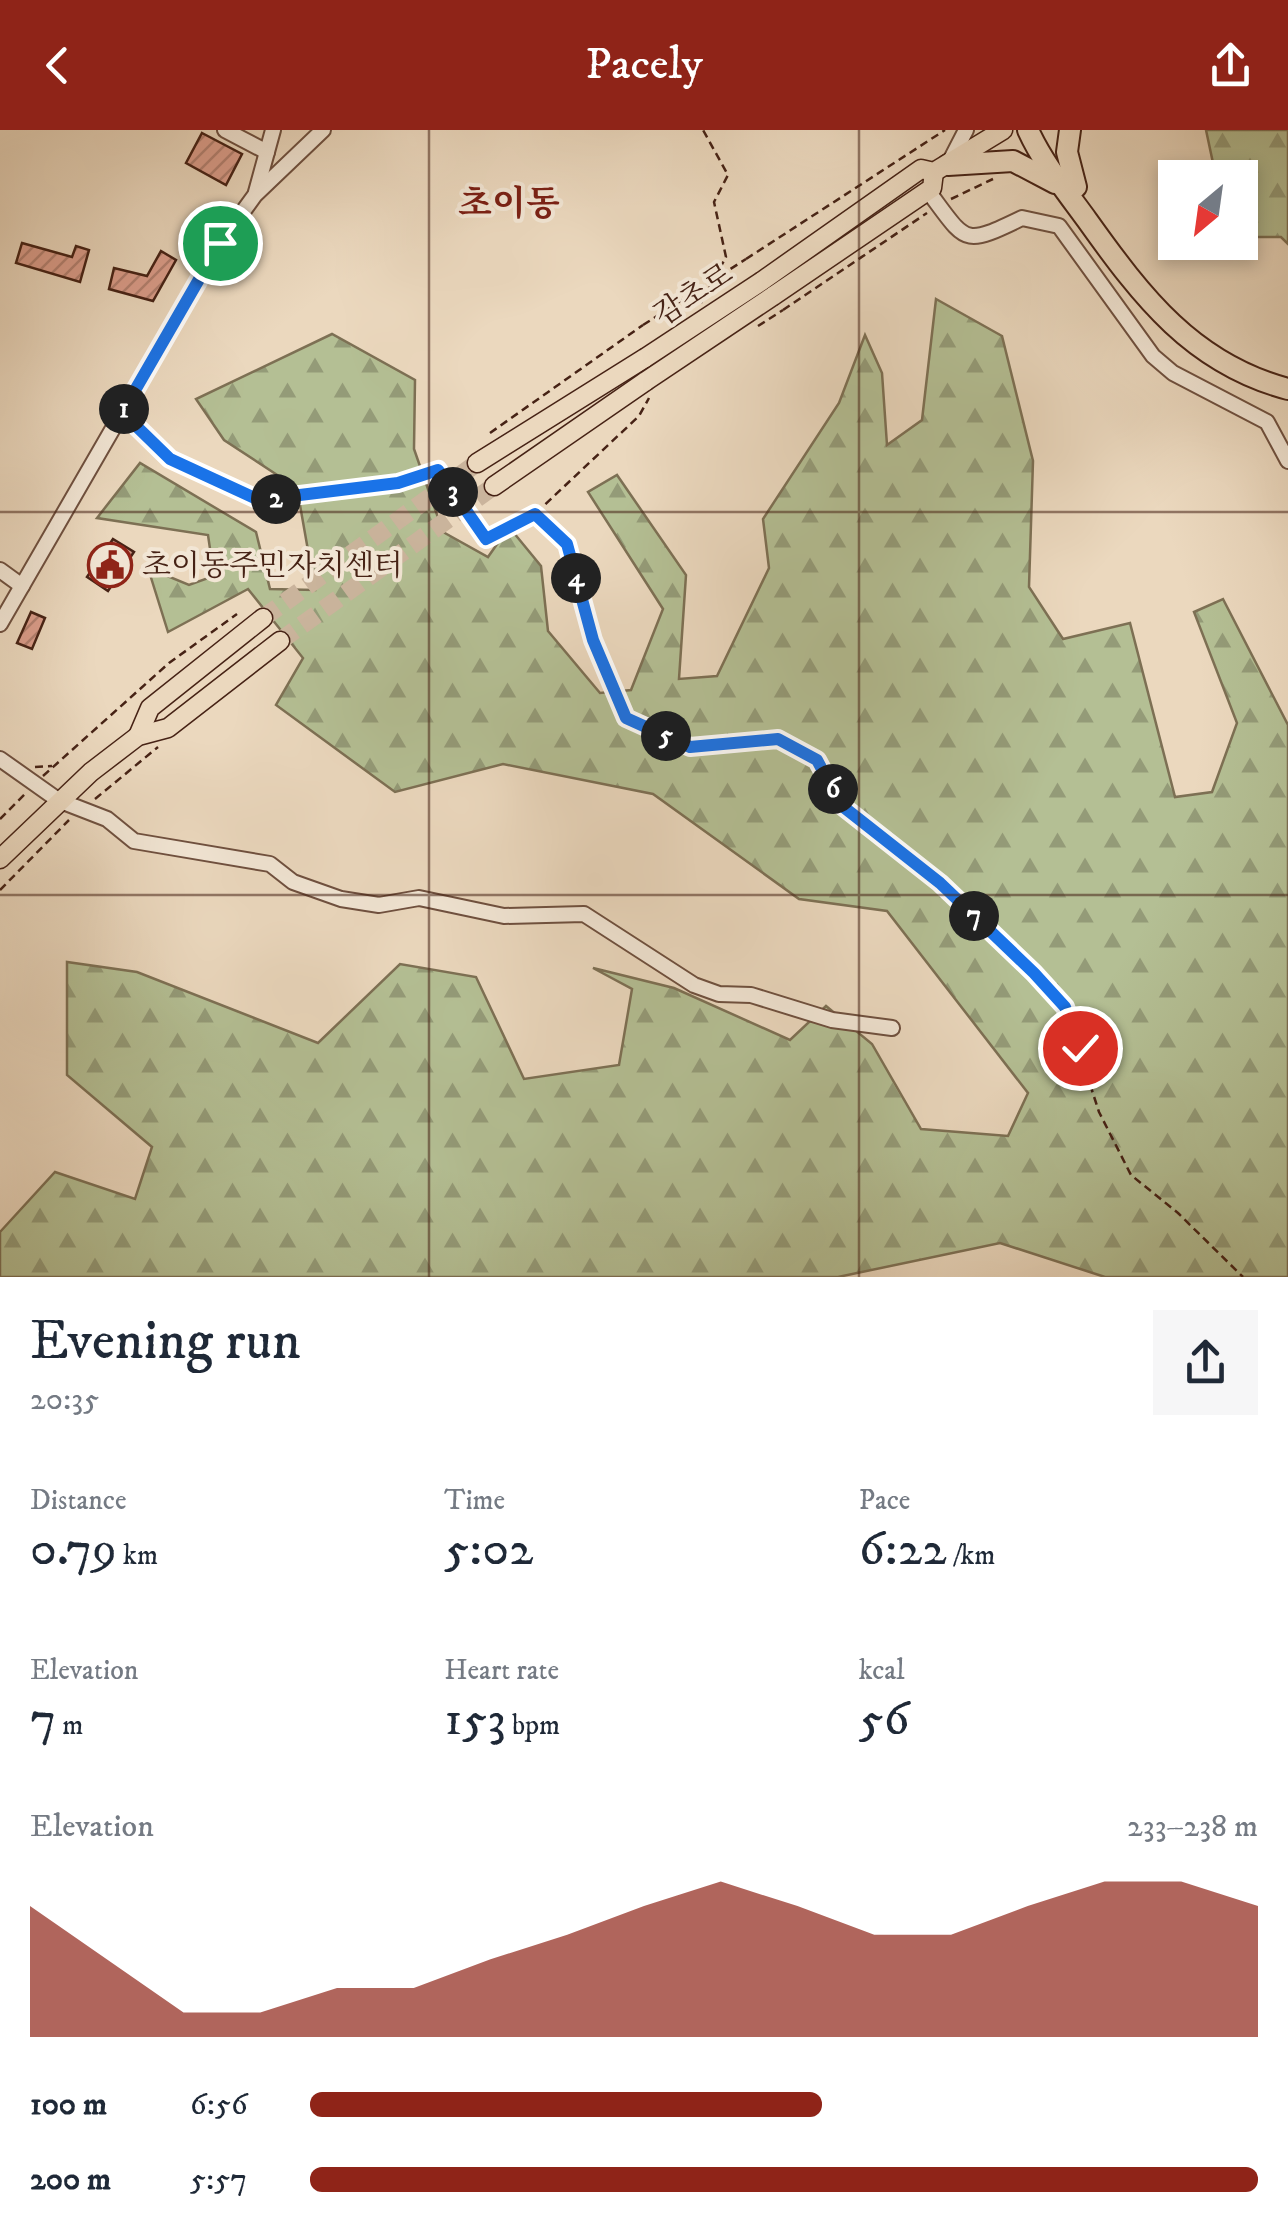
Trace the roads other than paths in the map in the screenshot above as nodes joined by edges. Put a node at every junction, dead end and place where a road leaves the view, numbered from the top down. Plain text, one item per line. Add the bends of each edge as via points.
1 (225, 130) edge
2 (273, 130) edge
3 (322, 130) edge
4 (966, 130) edge
5 (1003, 130) edge
6 (1030, 130) edge
7 (1070, 130) edge
8 (267, 152) junction
9 (937, 183) junction
10 (1071, 189) junction
11 (255, 194) junction
12 (773, 296) junction
13 (1288, 377) edge
14 (1288, 389) edge
15 (1288, 461) edge
16 (477, 464) tunnel mouth
17 (494, 486) tunnel mouth
18 (0, 570) edge
19 (22, 586) junction
20 (263, 618) tunnel mouth
21 (0, 624) edge
22 (280, 641) tunnel mouth
23 (138, 736) junction
24 (0, 759) edge
25 (58, 800) junction
26 (0, 859) edge
27 (892, 1028) dead end

1 - 8 street
2 - 8 street
3 - 11 street
4 - 9 street
5 - 9 main road, 감초로
6 - 10 highway
7 - 10 highway
8 - 11 street
9 - 10 highway via 1013,161
9 - 12 main road, 감초로 via 921,169
9 - 15 street via 954,225 974,238 1022,218 1059,226 1153,356 1173,374 1267,422
10 - 13 highway via 1170,314 1214,350
10 - 14 highway via 1133,285 1172,328 1222,364
11 - 19 street via 220,243
12 - 16 main road, 감초로, bridge via 645,358
12 - 17 main road, 감초로, bridge
18 - 19 street
19 - 21 street
20 - 23 main road via 150,708
22 - 23 main road via 168,728
23 - 25 main road
24 - 25 street
25 - 26 main road
25 - 27 street via 84,807 134,841 270,864 293,882 342,898 379,905 418,898 504,916 584,914 694,985

